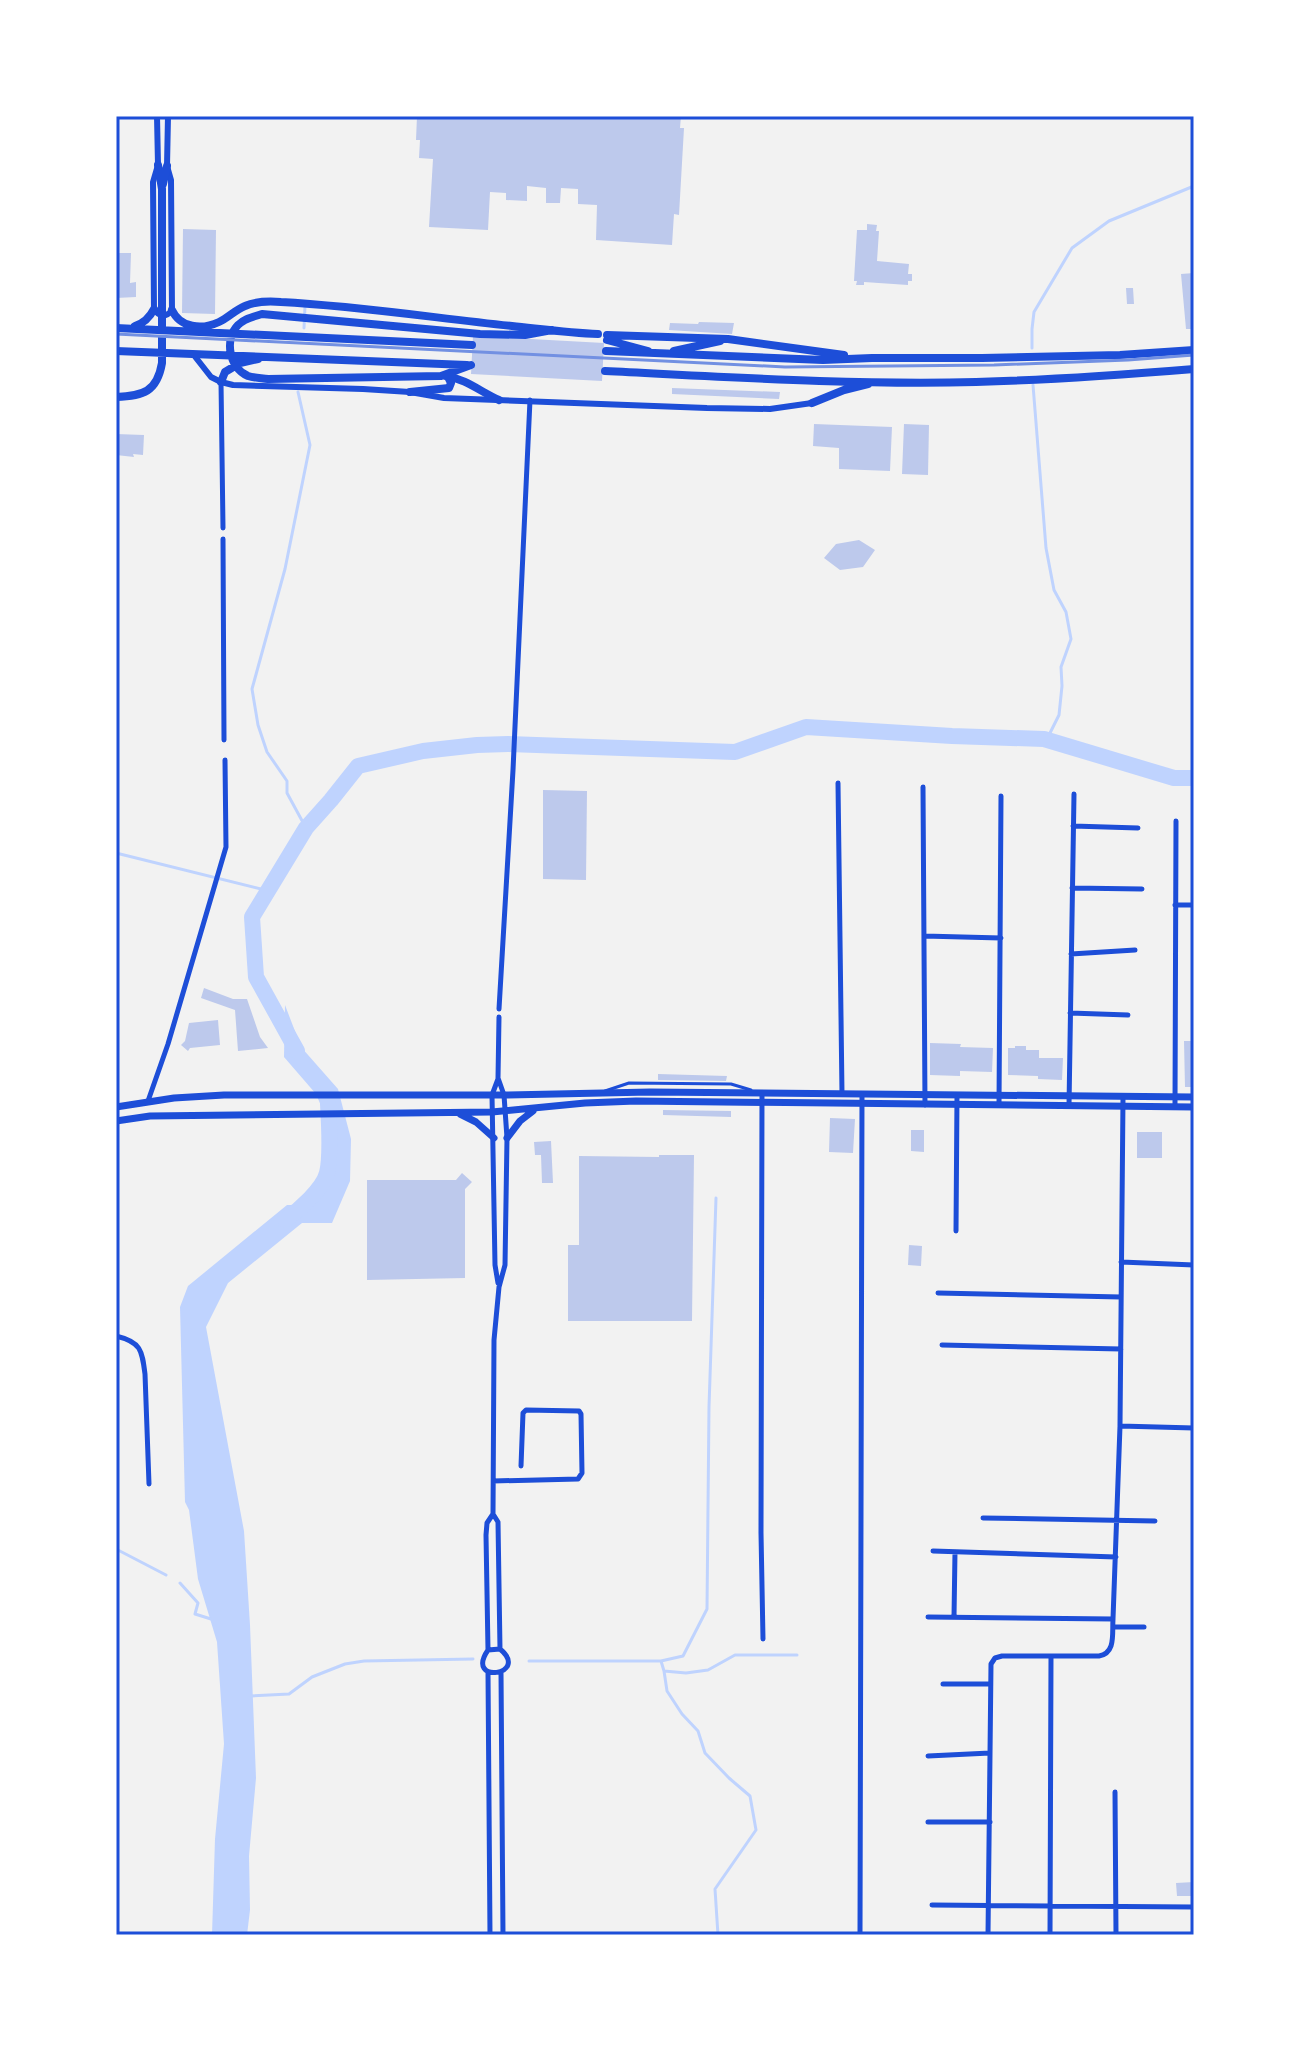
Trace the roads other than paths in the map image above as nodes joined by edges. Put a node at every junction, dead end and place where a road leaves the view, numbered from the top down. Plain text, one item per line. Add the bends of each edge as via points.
1 (157, 116) edge
2 (168, 116) edge
3 (162, 166) junction
4 (158, 309) junction
5 (172, 310) junction
6 (141, 324) junction
7 (186, 325) junction
8 (120, 328) edge
9 (552, 330) junction
10 (602, 337) junction
11 (728, 339) junction
12 (472, 345) dead end
13 (1194, 350) edge
14 (116, 351) edge
15 (606, 351) dead end
16 (193, 354) junction
17 (658, 354) junction
18 (273, 356) junction
19 (872, 358) junction
20 (385, 361) junction
21 (1194, 369) edge
22 (605, 371) dead end
23 (430, 375) junction
24 (444, 376) junction
25 (880, 381) junction
26 (221, 382) junction
27 (410, 392) junction
28 (116, 397) edge
29 (499, 400) junction
30 (530, 400) junction
31 (812, 403) joint
32 (223, 528) dead end
33 (223, 539) dead end
34 (224, 740) dead end
35 (225, 760) dead end
36 (838, 783) dead end
37 (923, 787) dead end
38 (1074, 794) dead end
39 (1001, 796) dead end
40 (1176, 821) dead end
41 (1073, 826) junction
42 (1138, 828) dead end
43 (1072, 888) junction
44 (1142, 889) dead end
45 (1175, 905) junction
46 (1194, 905) edge
47 (924, 936) junction
48 (1001, 938) junction
49 (1135, 950) dead end
50 (1071, 954) junction
51 (499, 1009) dead end
52 (1070, 1013) junction
53 (1128, 1015) dead end
54 (499, 1017) dead end
55 (498, 1078) junction
56 (762, 1093) junction
57 (842, 1094) junction
58 (492, 1095) junction
59 (504, 1095) junction
60 (925, 1095) junction
61 (957, 1095) junction
62 (1069, 1096) junction
63 (1175, 1097) junction
64 (1194, 1097) edge
65 (862, 1099) junction
66 (1000, 1100) junction
67 (148, 1101) junction
68 (1123, 1102) junction
69 (762, 1103) junction
70 (925, 1105) junction
71 (957, 1105) junction
72 (1069, 1106) junction
73 (116, 1107) edge
74 (1175, 1107) junction
75 (1194, 1107) edge
76 (538, 1109) junction
77 (492, 1112) junction
78 (505, 1112) junction
79 (458, 1113) junction
80 (175, 1116) junction
81 (118, 1121) edge
82 (494, 1138) junction
83 (507, 1138) junction
84 (956, 1231) dead end
85 (1121, 1262) junction
86 (1194, 1265) edge
87 (499, 1287) junction
88 (938, 1293) dead end
89 (1121, 1297) junction
90 (116, 1336) edge
91 (942, 1345) dead end
92 (1121, 1349) junction
93 (1120, 1426) junction
94 (1194, 1428) edge
95 (521, 1466) dead end
96 (493, 1481) junction
97 (149, 1484) dead end
98 (493, 1514) junction
99 (983, 1518) dead end
100 (1117, 1521) junction
101 (1155, 1521) dead end
102 (933, 1551) dead end
103 (955, 1552) junction
104 (1116, 1557) junction
105 (928, 1617) dead end
106 (954, 1617) junction
107 (1113, 1619) junction
108 (1113, 1627) junction
109 (1144, 1627) dead end
110 (763, 1639) dead end
111 (500, 1649) junction
112 (488, 1650) junction
113 (1051, 1656) junction
114 (488, 1672) junction
115 (501, 1672) junction
116 (943, 1684) dead end
117 (990, 1684) junction
118 (990, 1753) junction
119 (928, 1756) dead end
120 (1115, 1792) dead end
121 (928, 1822) dead end
122 (990, 1822) junction
123 (932, 1905) dead end
124 (1051, 1905) junction
125 (989, 1906) junction
126 (1116, 1906) junction
127 (1194, 1907) edge
128 (490, 1935) edge
129 (503, 1935) edge
130 (860, 1935) edge
131 (988, 1935) edge
132 (1050, 1935) edge
133 (1116, 1935) edge

1 - 3 street
2 - 3 street
3 - 4 main road
3 - 4 street via 153,182
3 - 5 street via 171,180
4 - 5 street via 163,316
4 - 6 main road
4 - 28 main road via 160,374 141,394
5 - 7 main road
6 - 7 main road
6 - 8 main road
7 - 9 main road via 207,326 243,306 276,302
8 - 12 main road
9 - 10 main road
9 - 23 main road via 480,334 262,314 246,318 230,340 237,368 249,376
10 - 11 main road
10 - 17 main road
11 - 17 main road
11 - 19 main road
13 - 19 main road
14 - 16 main road
15 - 17 main road
16 - 18 main road
16 - 26 street
17 - 19 main road
18 - 20 main road
18 - 26 main road via 240,363 225,372
20 - 23 main road
20 - 24 main road via 471,365
21 - 25 main road via 974,382
22 - 25 main road
23 - 24 main road
24 - 27 main road via 449,388
24 - 29 main road via 462,379
25 - 31 main road
26 - 27 street
26 - 32 street
27 - 29 street
29 - 30 street
30 - 31 street via 739,409
30 - 51 street
33 - 34 street
35 - 67 street via 226,847
36 - 57 street
37 - 47 street
38 - 41 street
39 - 48 street
40 - 45 street
41 - 42 street
41 - 43 street
43 - 44 street
43 - 50 street
45 - 46 street
45 - 63 street
47 - 48 street
47 - 60 street
48 - 66 street
49 - 50 street
50 - 52 street
52 - 53 street
52 - 62 street
54 - 55 street
55 - 58 street
55 - 59 street
56 - 57 main road
56 - 59 main road
56 - 69 street
57 - 65 main road
58 - 59 main road
58 - 67 main road via 195,1096
58 - 77 street
59 - 78 street
60 - 61 main road
60 - 65 main road
60 - 70 street
61 - 66 main road
61 - 71 street
62 - 66 main road
62 - 68 main road
62 - 72 street
63 - 64 main road
63 - 68 main road
63 - 74 street
65 - 69 main road
65 - 70 main road
65 - 130 street
66 - 71 main road
66 - 72 main road
67 - 73 main road
67 - 80 main road
67 - 81 main road
68 - 72 main road
68 - 74 main road
68 - 85 street
69 - 76 main road via 636,1101
69 - 110 street
70 - 71 main road
71 - 84 street
74 - 75 main road
76 - 78 main road
76 - 83 main road
77 - 78 main road
77 - 79 main road
77 - 82 street
78 - 83 street
79 - 80 main road
79 - 82 main road
80 - 81 main road
82 - 87 street
83 - 87 street via 505,1265
85 - 86 street
85 - 89 street
87 - 96 street
88 - 89 street
89 - 92 street
90 - 97 street via 137,1345 143,1361
91 - 92 street
92 - 93 street
93 - 94 street
93 - 100 street
95 - 96 street via 526,1410 581,1412 578,1479
96 - 98 street
98 - 111 street via 498,1522
98 - 112 street via 486,1535
99 - 100 street
100 - 101 street
100 - 104 street
102 - 103 street
103 - 104 street
103 - 106 street
104 - 107 street
105 - 106 street
106 - 107 street
107 - 108 street
108 - 109 street
108 - 113 street via 1107,1654
111 - 112 street
111 - 115 street via 508,1660
112 - 114 street via 482,1660
113 - 117 street via 995,1658
113 - 124 street
114 - 115 street
114 - 128 street
115 - 129 street
116 - 117 street
117 - 118 street
118 - 119 street
118 - 122 street
120 - 126 street
121 - 122 street
122 - 125 street
123 - 125 street
124 - 125 street
124 - 126 street
124 - 132 street
125 - 131 street
126 - 127 street
126 - 133 street

